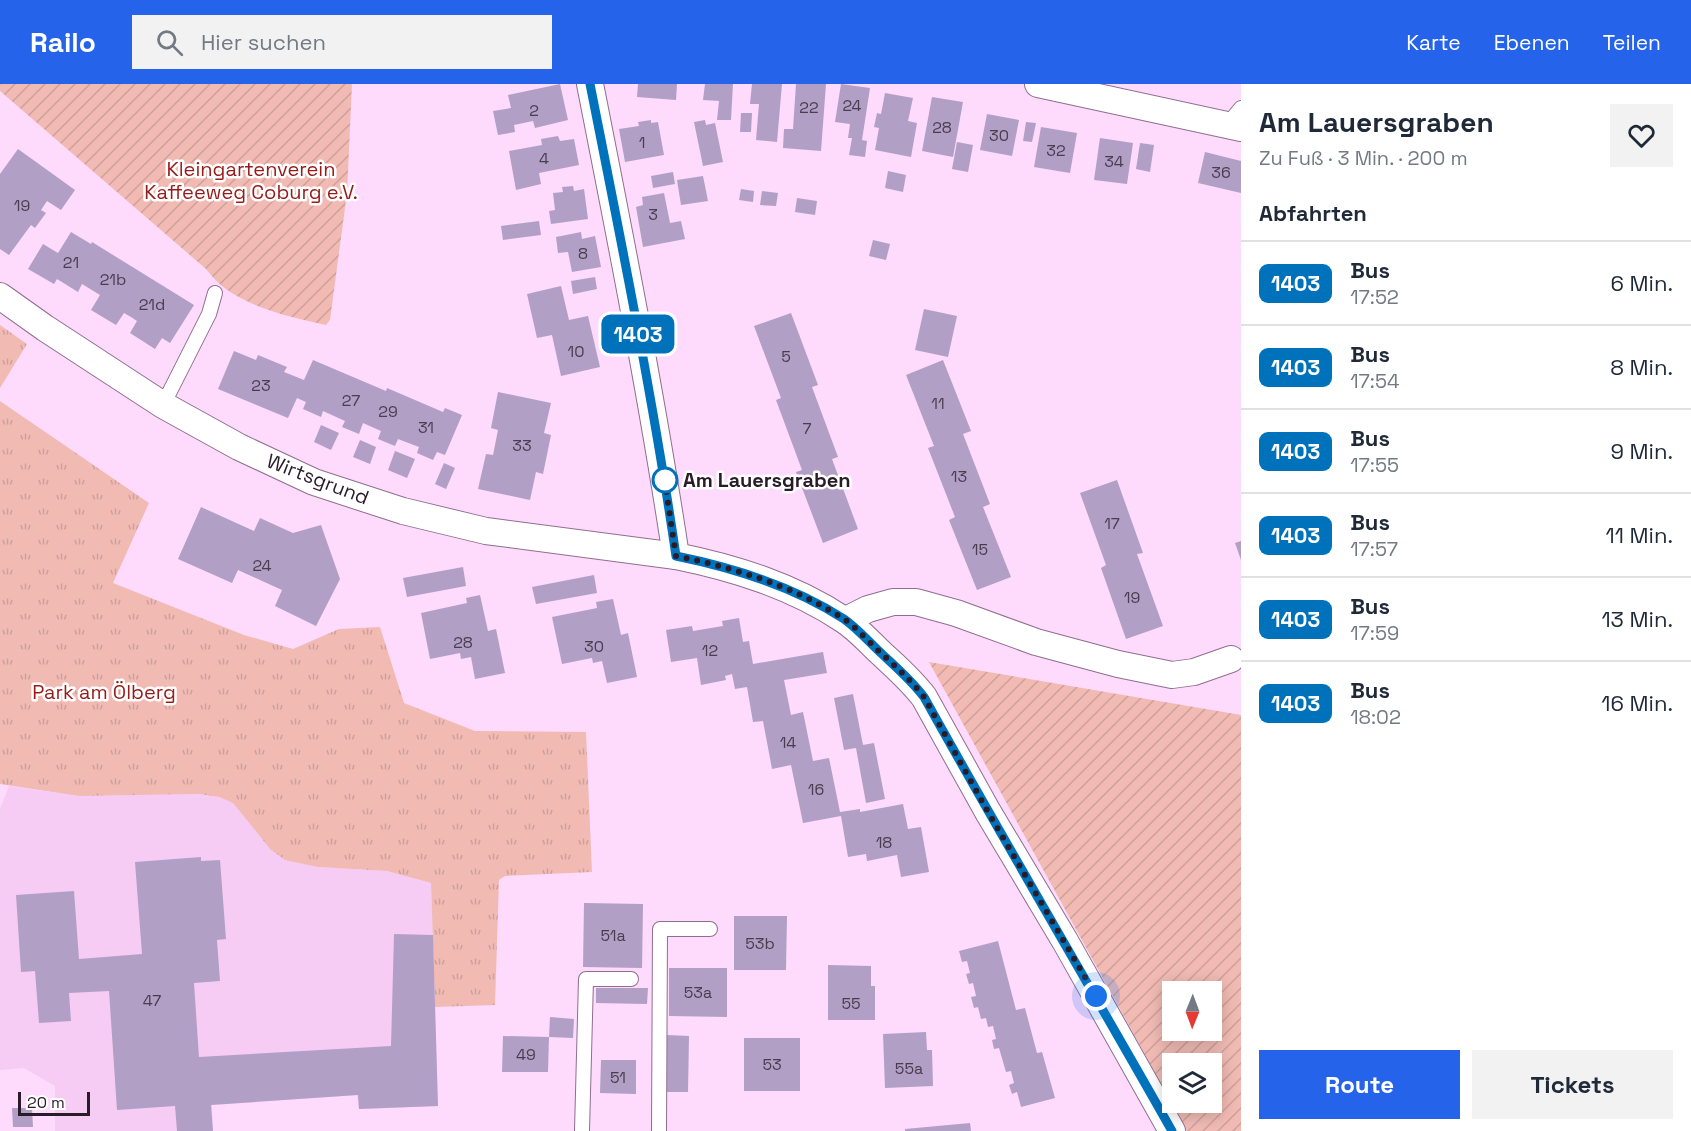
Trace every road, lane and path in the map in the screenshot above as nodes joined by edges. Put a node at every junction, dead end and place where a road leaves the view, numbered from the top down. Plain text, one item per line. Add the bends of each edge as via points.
1 (590, 84) edge
2 (1038, 84) edge
3 (1236, 120) edge
4 (215, 293) dead end
5 (0, 296) edge
6 (163, 405) junction
7 (676, 556) junction
8 (846, 620) junction
9 (1231, 658) dead end
10 (711, 929) dead end
11 (631, 979) dead end
12 (582, 1131) edge
13 (659, 1131) edge
14 (1172, 1131) edge

1 - 7 street
2 - 3 street
4 - 6 lane via 209,314
5 - 6 street, Wirtsgrund
6 - 7 street, Wirtsgrund via 314,482 403,511 486,531
7 - 8 street via 761,578
8 - 9 street via 893,602 916,602 1036,642 1172,675 1194,672
8 - 14 street via 924,697
10 - 13 lane via 660,929
11 - 12 lane via 586,979

